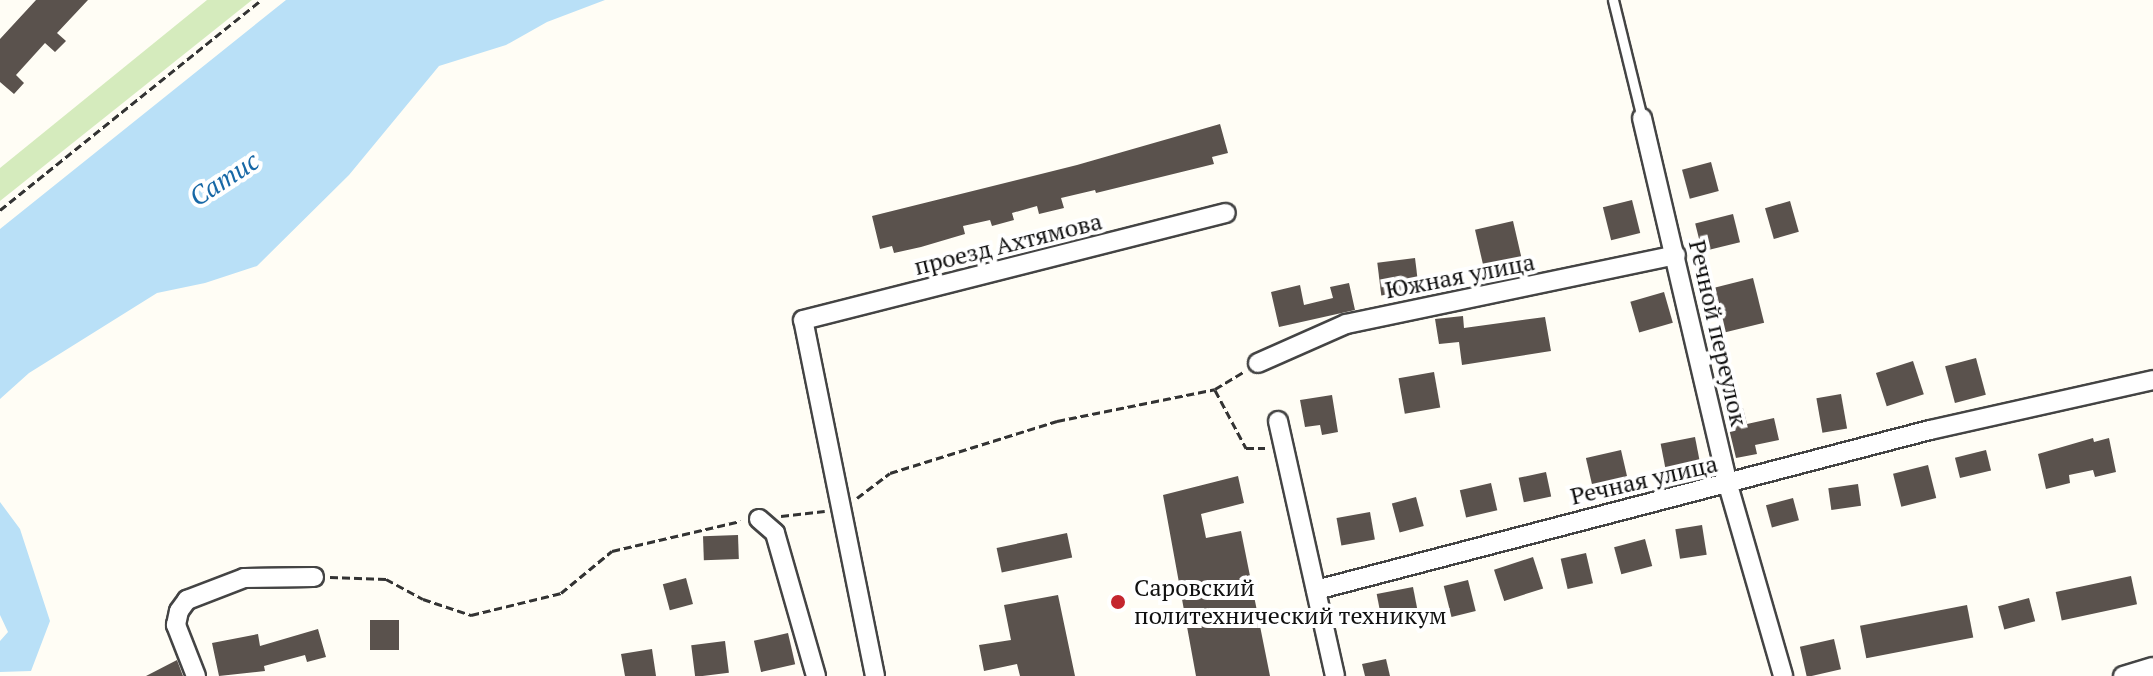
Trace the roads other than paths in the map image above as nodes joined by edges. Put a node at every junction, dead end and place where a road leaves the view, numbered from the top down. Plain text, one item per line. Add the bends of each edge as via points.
1 (1613, 0) edge
2 (1642, 118) joint
3 (1226, 213) dead end
4 (1676, 255) junction
5 (1258, 363) road end
6 (2153, 380) edge
7 (1278, 421) dead end
8 (1728, 485) junction
9 (759, 519) road end
10 (314, 577) road end
11 (1316, 590) junction
12 (2153, 667) edge
13 (196, 676) edge
14 (816, 676) edge
15 (875, 676) edge
16 (1335, 676) edge
17 (1783, 676) edge
18 (2123, 676) edge

1 - 2 lane, Речной переулок
2 - 4 street, Речной переулок
3 - 15 street, проезд Ахтямова via 803,320
4 - 5 street, Южная улица via 1346,324
4 - 8 street, Речной переулок
6 - 8 street, Речная улица via 1930,430
7 - 11 street
8 - 11 street, Речная улица
8 - 17 street, Речной переулок
9 - 14 street via 775,533
10 - 13 street via 244,578 187,600 176,625
11 - 16 street
12 - 18 street

